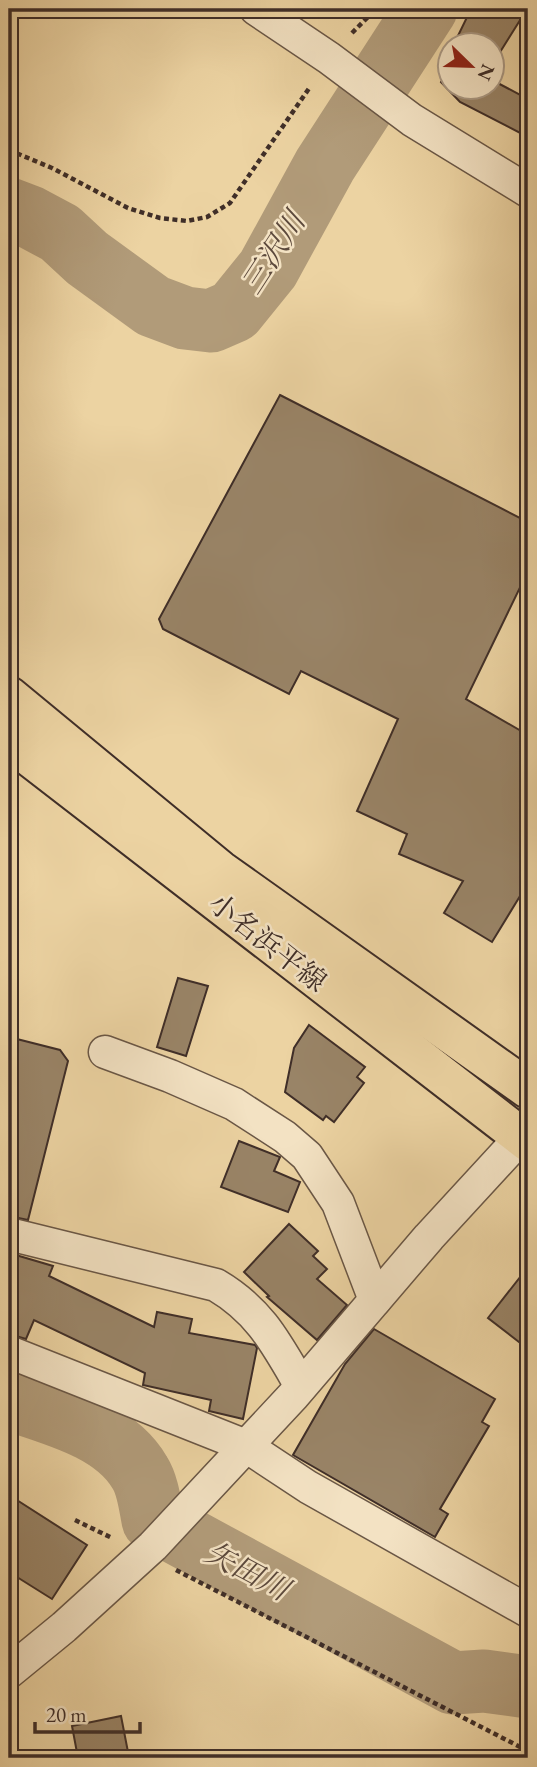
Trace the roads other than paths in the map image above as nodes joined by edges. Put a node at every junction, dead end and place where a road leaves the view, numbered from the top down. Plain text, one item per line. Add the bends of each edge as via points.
1 (256, 9) edge
2 (528, 191) edge
3 (9, 696) edge
4 (9, 741) edge
5 (105, 1052) dead end
6 (528, 1088) edge
7 (526, 1135) edge
8 (9, 1234) edge
9 (375, 1300) junction
10 (9, 1352) edge
11 (301, 1385) junction
12 (238, 1455) junction
13 (528, 1611) edge
14 (9, 1672) edge

1 - 2 street via 412,120
3 - 6 main road, 小名浜平線 via 220,870
4 - 7 main road, 小名浜平線
5 - 9 street via 234,1104 307,1156 338,1203
7 - 9 street
8 - 11 street via 216,1285 238,1298 267,1328
9 - 11 street
10 - 12 street
11 - 12 street
12 - 13 street via 308,1487
12 - 14 street via 148,1550

